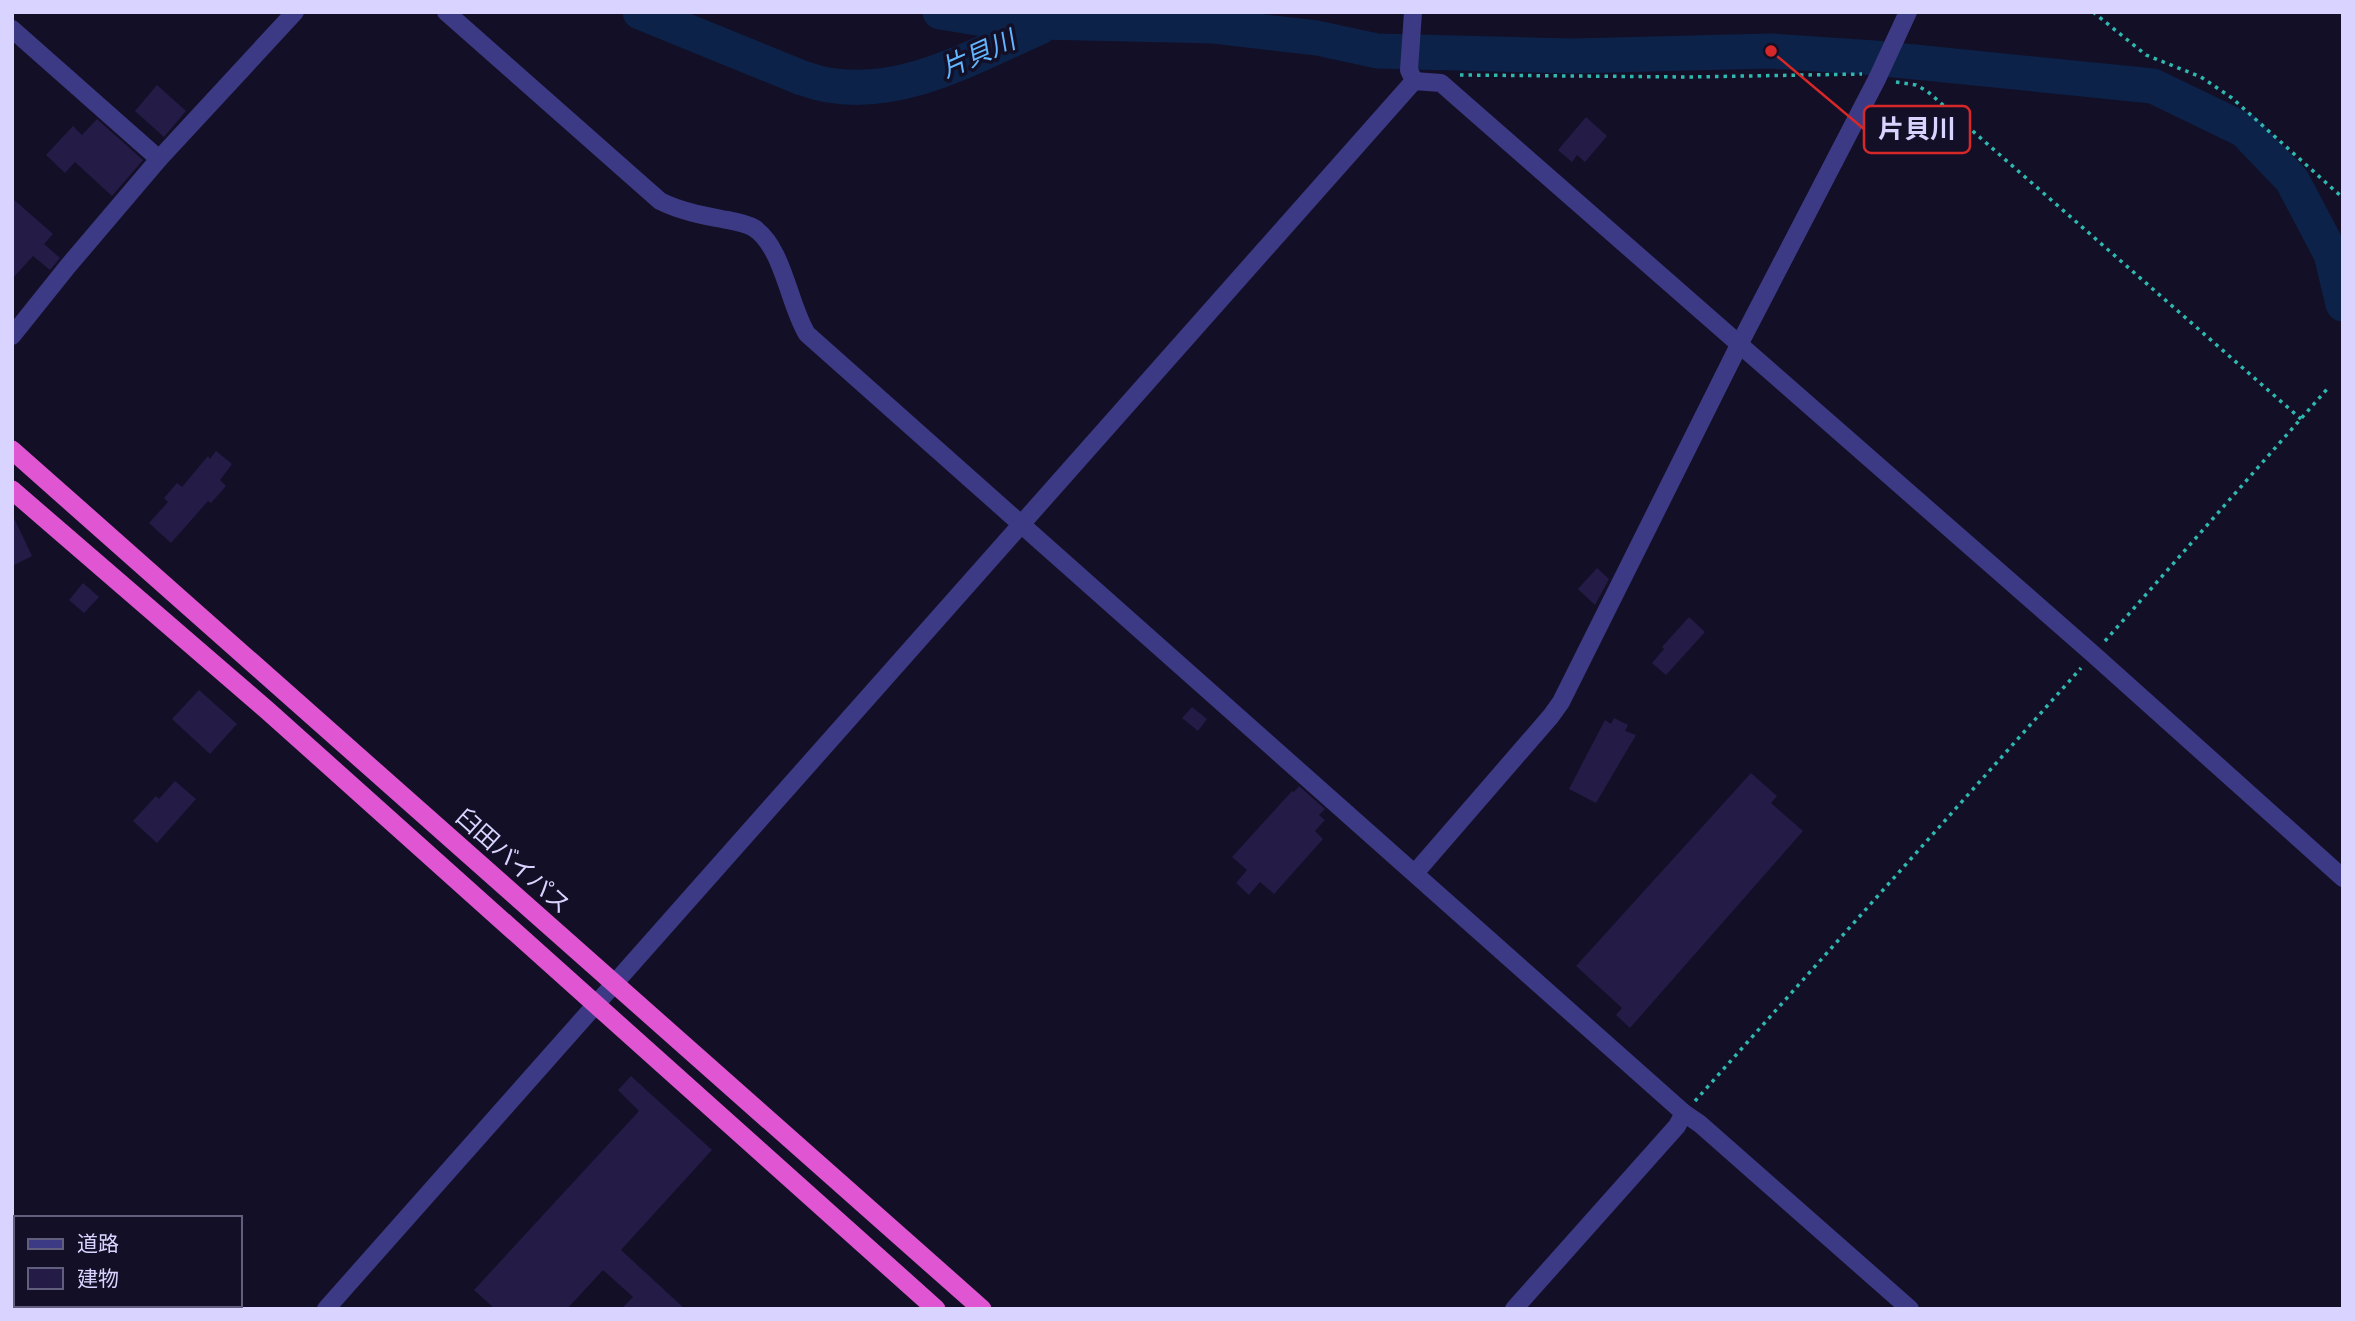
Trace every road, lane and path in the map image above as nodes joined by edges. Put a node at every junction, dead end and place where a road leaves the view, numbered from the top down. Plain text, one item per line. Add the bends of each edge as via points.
1 (295, 12) edge
2 (446, 12) edge
3 (1413, 12) edge
4 (2093, 12) edge
5 (1905, 19) edge
6 (12, 29) edge
7 (1412, 75) junction
8 (1453, 75) dead end
9 (1879, 75) junction
10 (159, 159) junction
11 (2343, 198) edge
12 (12, 335) edge
13 (1740, 343) junction
14 (2328, 388) dead end
15 (2301, 419) junction
16 (12, 450) edge
17 (12, 490) edge
18 (1022, 523) junction
19 (2093, 654) junction
20 (1415, 873) junction
21 (2343, 878) edge
22 (614, 984) junction
23 (596, 1003) junction
24 (1684, 1113) junction
25 (326, 1309) edge
26 (936, 1309) edge
27 (982, 1309) edge
28 (1514, 1309) edge
29 (1910, 1309) edge

1 - 10 street
2 - 18 street via 660,201 754,228 776,257 807,334
3 - 7 street
4 - 11 path via 2146,55 2201,77 2232,98
5 - 9 street
6 - 10 street
7 - 13 street via 1441,83
7 - 18 street
8 - 9 path
9 - 13 street
9 - 15 path via 1927,91
10 - 12 street
13 - 19 street
13 - 20 street via 1561,702
14 - 15 path
15 - 19 path
16 - 22 highway, 臼田バイパス
17 - 23 highway, 臼田バイパス
18 - 20 street
18 - 22 street
19 - 21 street
19 - 24 path
20 - 24 street
22 - 23 street
22 - 27 highway, 臼田バイパス
23 - 25 street
23 - 26 highway, 臼田バイパス
24 - 28 street
24 - 29 street

